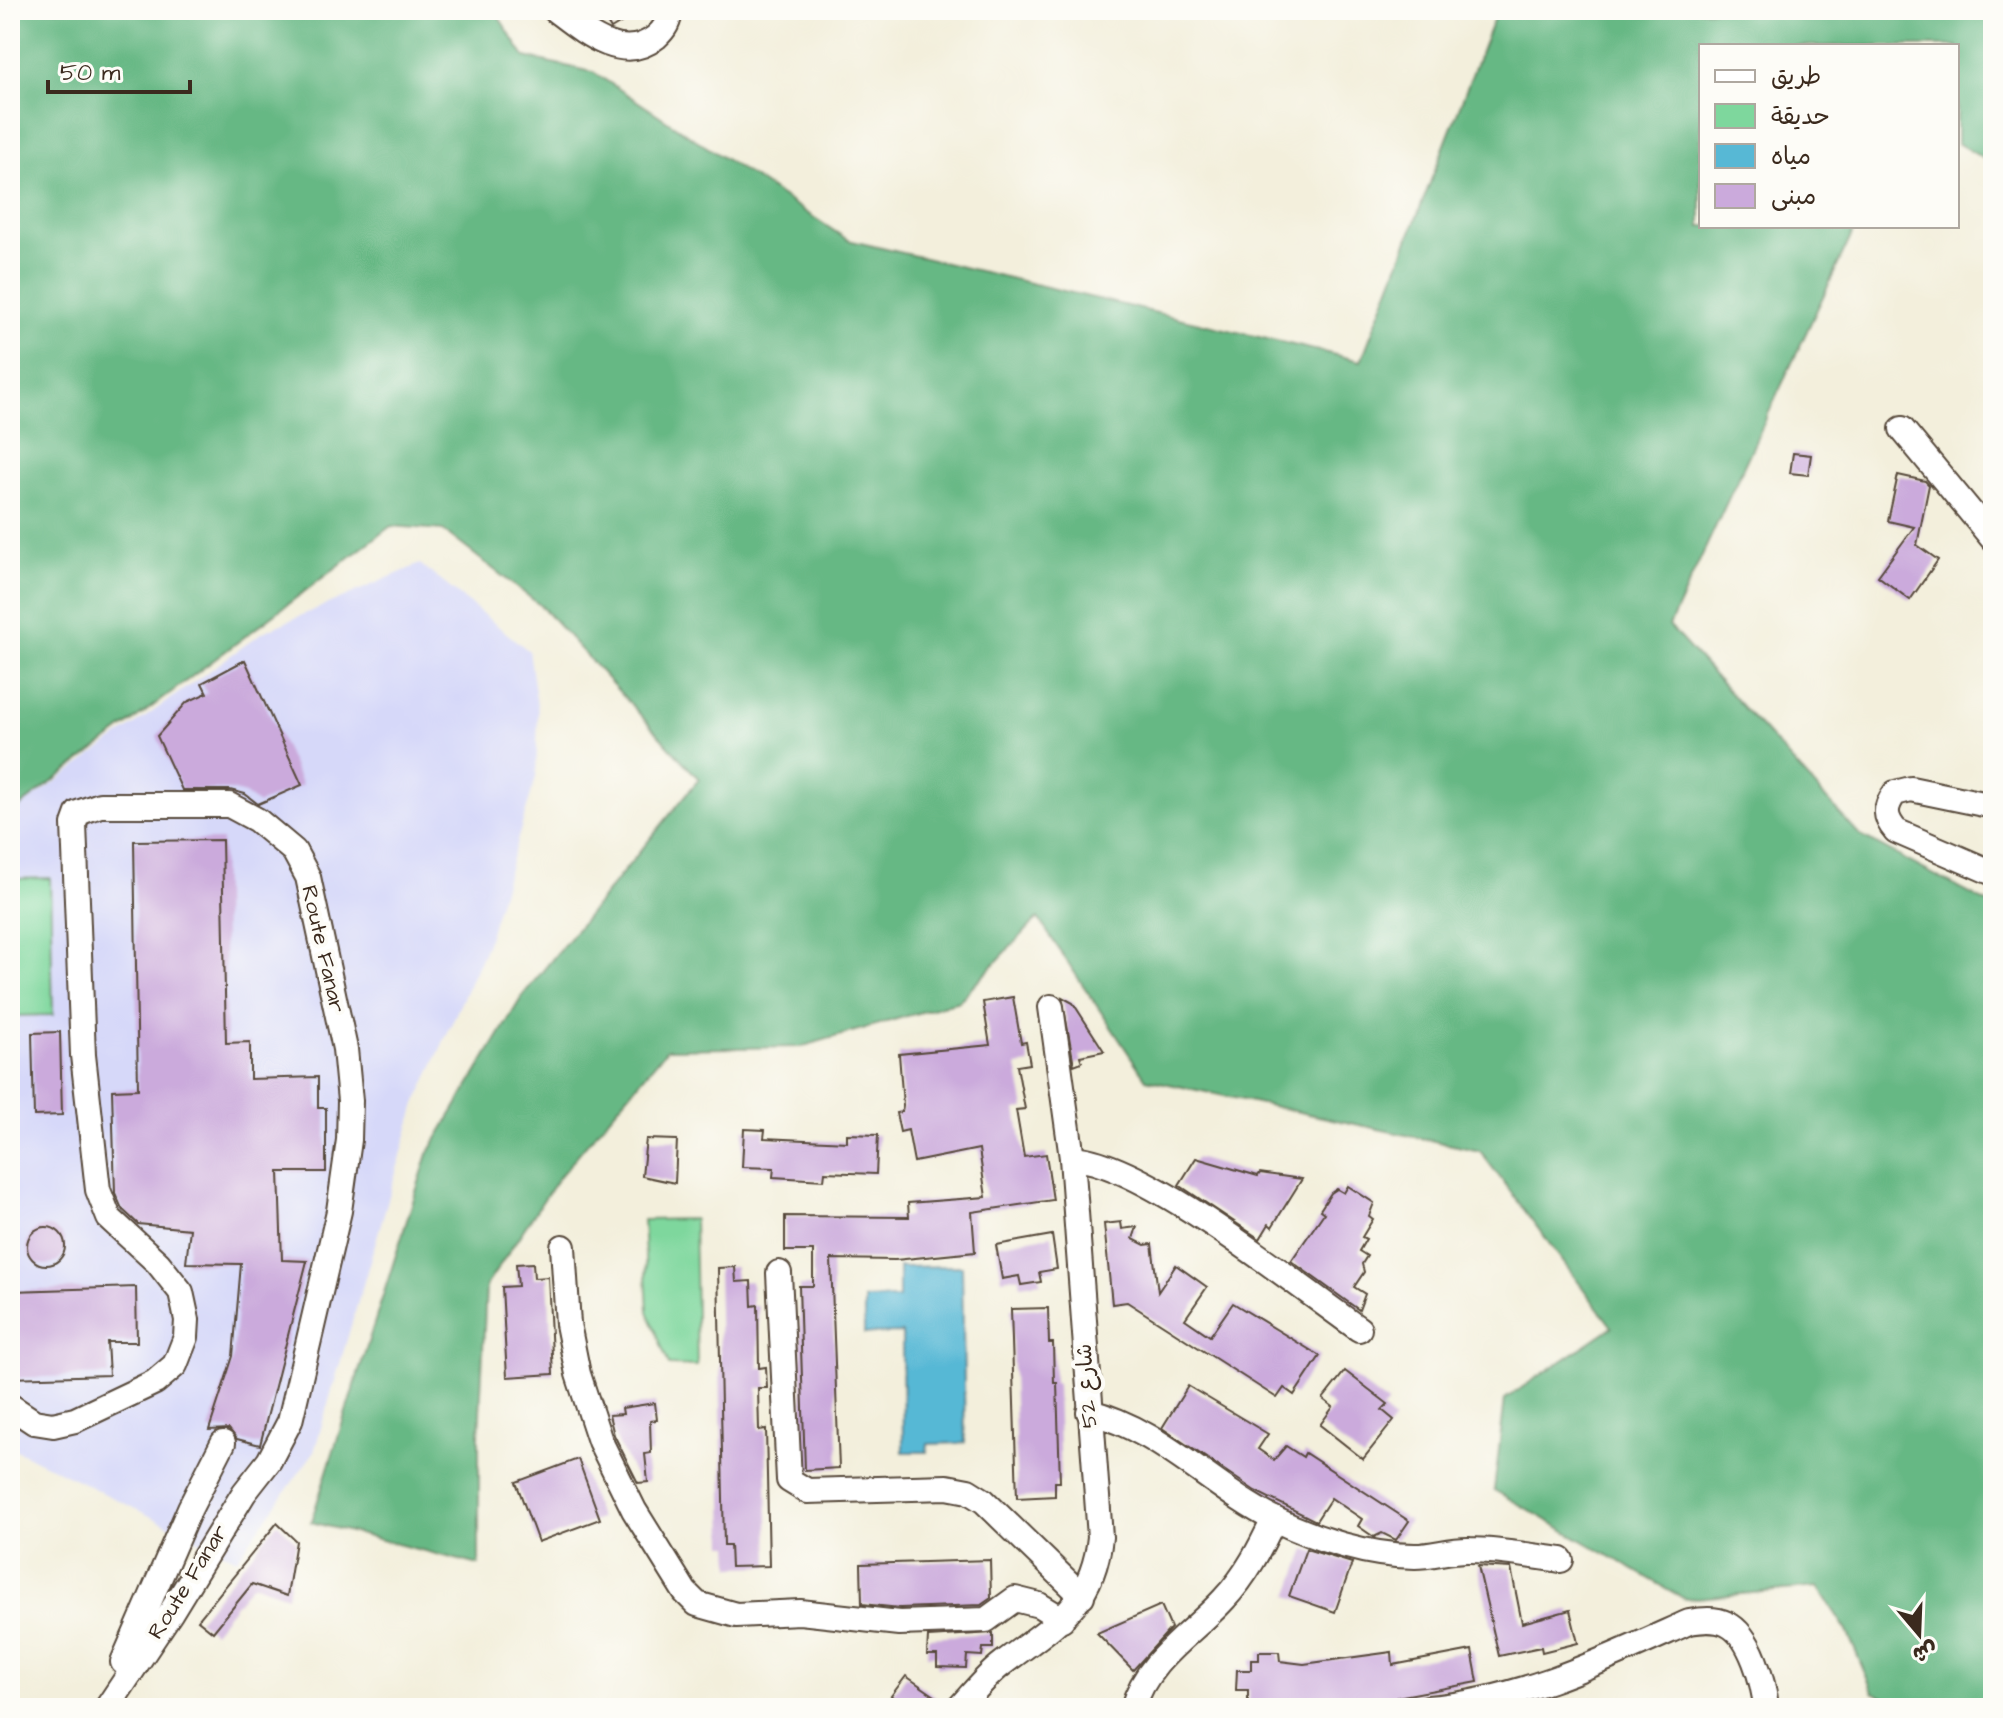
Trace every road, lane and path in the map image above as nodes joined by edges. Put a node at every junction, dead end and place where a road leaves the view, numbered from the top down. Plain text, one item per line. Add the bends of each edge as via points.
1 (555, 10) edge
2 (670, 10) edge
3 (1902, 429) dead end
4 (1993, 539) edge
5 (1993, 806) edge
6 (1993, 873) edge
7 (1051, 1007) dead end
8 (1072, 1158) junction
9 (563, 1247) dead end
10 (779, 1273) dead end
11 (1359, 1329) dead end
12 (10, 1406) edge
13 (1089, 1412) junction
14 (223, 1443) dead end
15 (1274, 1519) junction
16 (1561, 1560) dead end
17 (1082, 1596) junction
18 (1062, 1619) junction
19 (105, 1708) edge
20 (959, 1708) edge
21 (1133, 1708) edge
22 (1428, 1708) edge
23 (1766, 1708) edge

1 - 2 street via 607,44 632,48 660,33
3 - 4 street
5 - 6 street via 1911,789 1895,793 1886,819 1896,831
7 - 8 street, شارع 52
8 - 11 street via 1102,1163 1135,1179 1220,1230
8 - 13 street, شارع 52
9 - 18 street via 568,1324 600,1441 634,1510 697,1604 736,1615 800,1612 899,1623 986,1620 1015,1599
10 - 17 street via 789,1480 807,1491 968,1491
12 - 19 street, Route Fanar via 34,1422 75,1420 155,1382 180,1359 187,1320 181,1292 109,1218 96,1179 83,1055 74,824 78,813 100,805 229,805 294,851 308,877 345,1049 350,1101 347,1154 339,1211 290,1421 269,1461
13 - 15 street via 1144,1437
13 - 17 street, شارع 52 via 1100,1537 1098,1561
14 - 19 street, Route Fanar
15 - 16 street via 1381,1555 1468,1550
15 - 21 street via 1226,1597 1161,1658
17 - 18 street, شارع 52
18 - 20 street, شارع 52 via 1000,1666
22 - 23 street via 1462,1705 1549,1681 1704,1619 1736,1631 1748,1649

